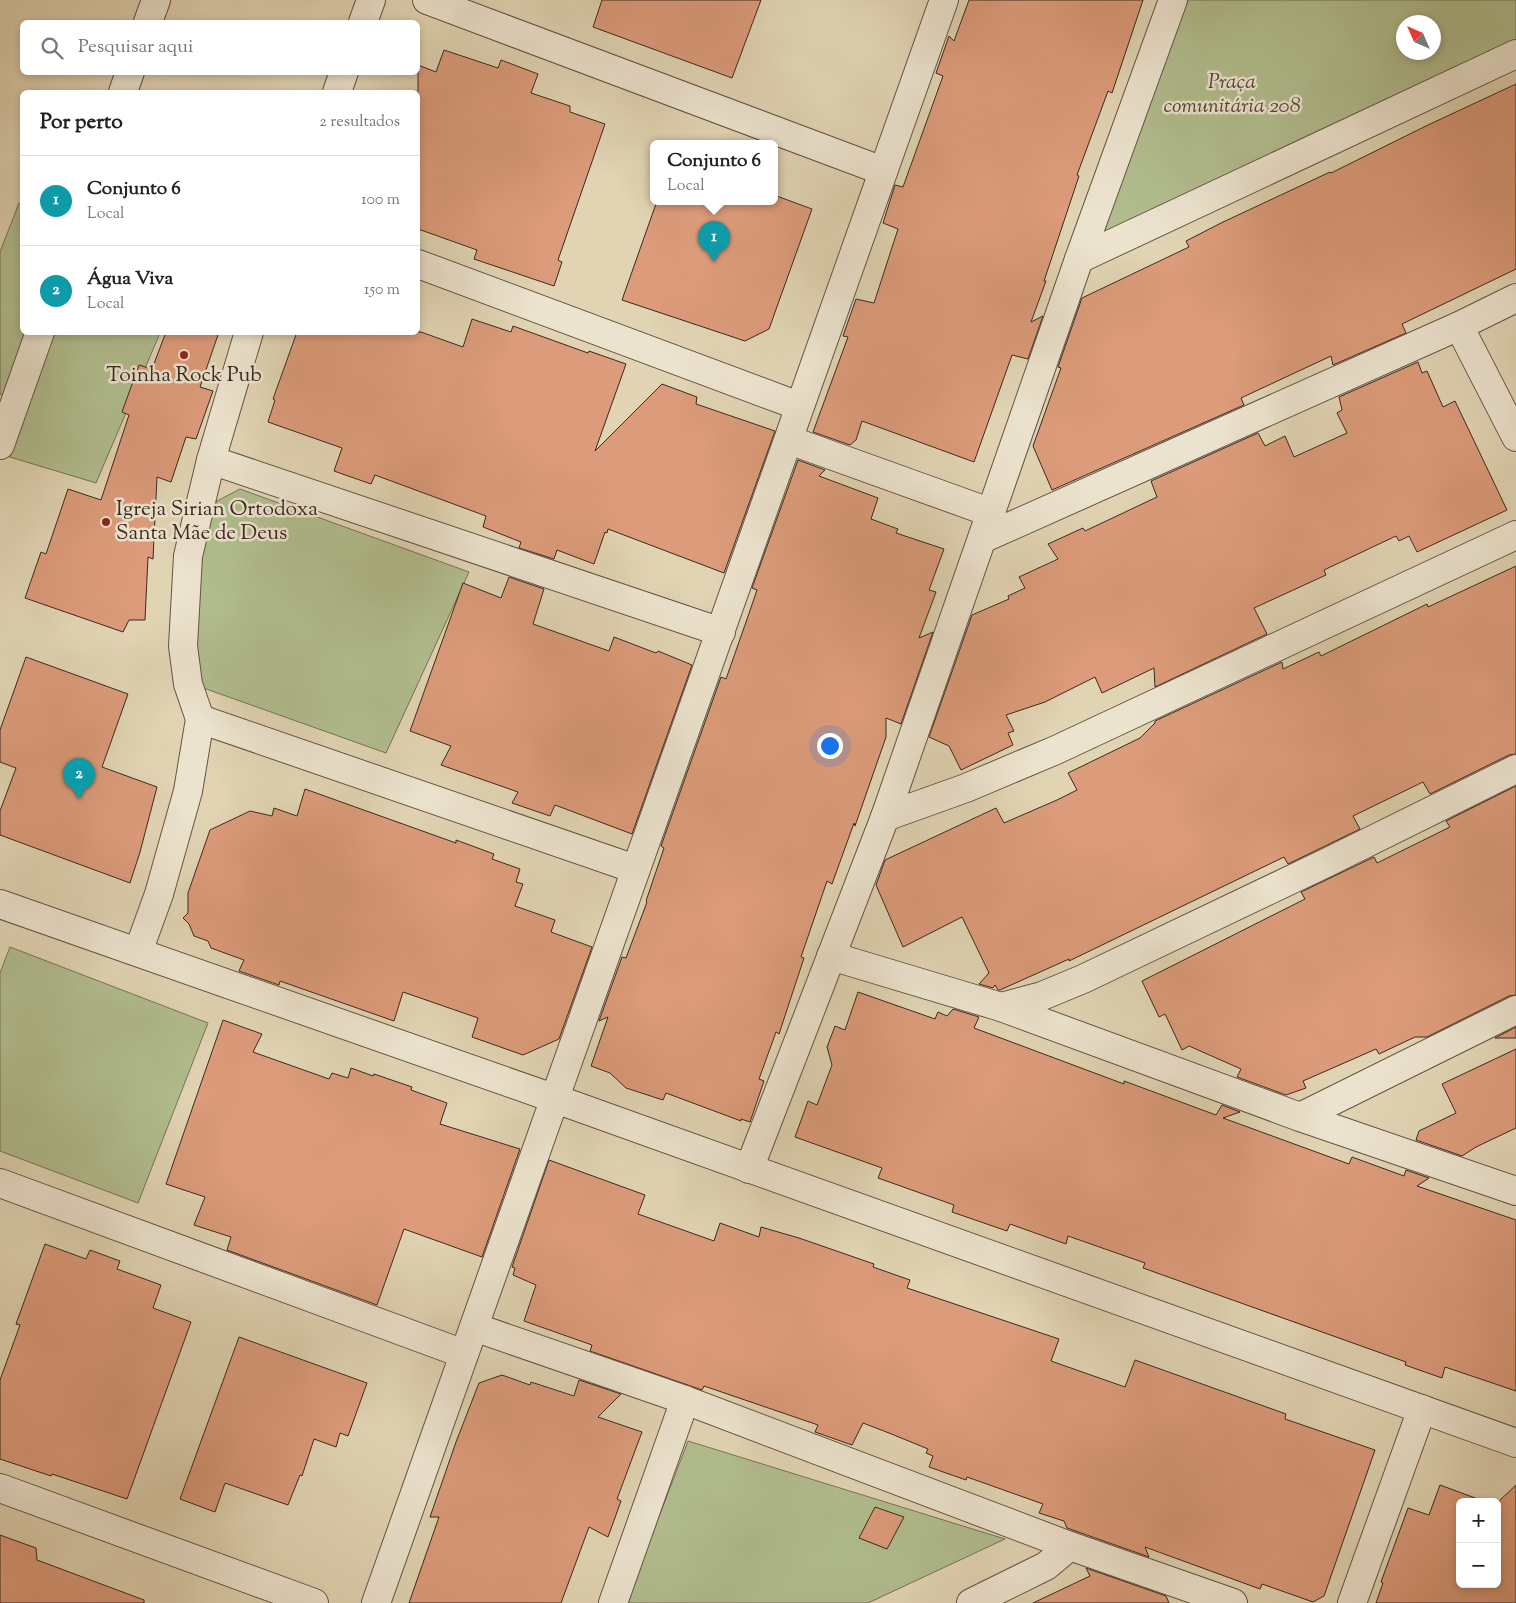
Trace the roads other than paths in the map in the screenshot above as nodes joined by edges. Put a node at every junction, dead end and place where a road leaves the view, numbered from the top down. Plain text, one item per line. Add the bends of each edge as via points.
1 (156, 0) edge
2 (371, 0) edge
3 (427, 0) edge
4 (944, 0) edge
5 (1173, 0) edge
6 (149, 20) edge
7 (364, 20) edge
8 (1516, 54) edge
9 (129, 75) edge
10 (343, 75) edge
11 (125, 90) edge
12 (338, 90) edge
13 (883, 171) junction
14 (1079, 259) junction
15 (420, 265) edge
16 (1516, 298) edge
17 (1459, 326) junction
18 (39, 335) edge
19 (248, 335) edge
20 (799, 406) junction
21 (1516, 437) edge
22 (788, 440) junction
23 (0, 445) edge
24 (211, 460) junction
25 (992, 513) junction
26 (1516, 535) edge
27 (982, 539) junction
28 (721, 632) junction
29 (200, 719) junction
30 (1516, 769) edge
31 (885, 817) junction
32 (635, 869) junction
33 (0, 905) edge
34 (138, 952) junction
35 (831, 956) junction
36 (1001, 1007) junction
37 (1516, 1010) edge
38 (553, 1098) junction
39 (1300, 1118) junction
40 (750, 1169) junction
41 (0, 1183) edge
42 (1516, 1190) edge
43 (474, 1327) junction
44 (464, 1354) junction
45 (685, 1400) junction
46 (1422, 1409) junction
47 (1516, 1443) edge
48 (0, 1488) edge
49 (1070, 1546) junction
50 (314, 1603) edge
51 (376, 1603) edge
52 (613, 1603) edge
53 (971, 1603) edge
54 (1233, 1603) edge
55 (1352, 1603) edge

1 - 6 street
2 - 7 street
3 - 13 street
4 - 13 street
5 - 14 street
8 - 14 street
9 - 11 street
10 - 12 street
13 - 20 street
14 - 25 street
15 - 20 street
16 - 17 street
17 - 21 street
17 - 27 street
18 - 23 street
19 - 24 street
20 - 22 street
22 - 25 street
22 - 28 street
24 - 28 street
24 - 29 street via 188,556 183,646 188,684
25 - 27 street
26 - 31 street via 1056,750 966,788
27 - 31 street
28 - 32 street
29 - 32 street
29 - 34 street via 188,791
30 - 36 street via 1083,979 1042,996
31 - 35 street
32 - 38 street
33 - 34 street
34 - 38 street
35 - 36 street
35 - 40 street
36 - 39 street
37 - 39 street
38 - 40 street
38 - 43 street
39 - 42 street
40 - 46 street
41 - 44 street
43 - 44 street
43 - 45 street
44 - 51 street
45 - 49 street
45 - 52 street
46 - 47 street
46 - 55 street
48 - 50 street
49 - 53 street via 1046,1566
49 - 54 street

